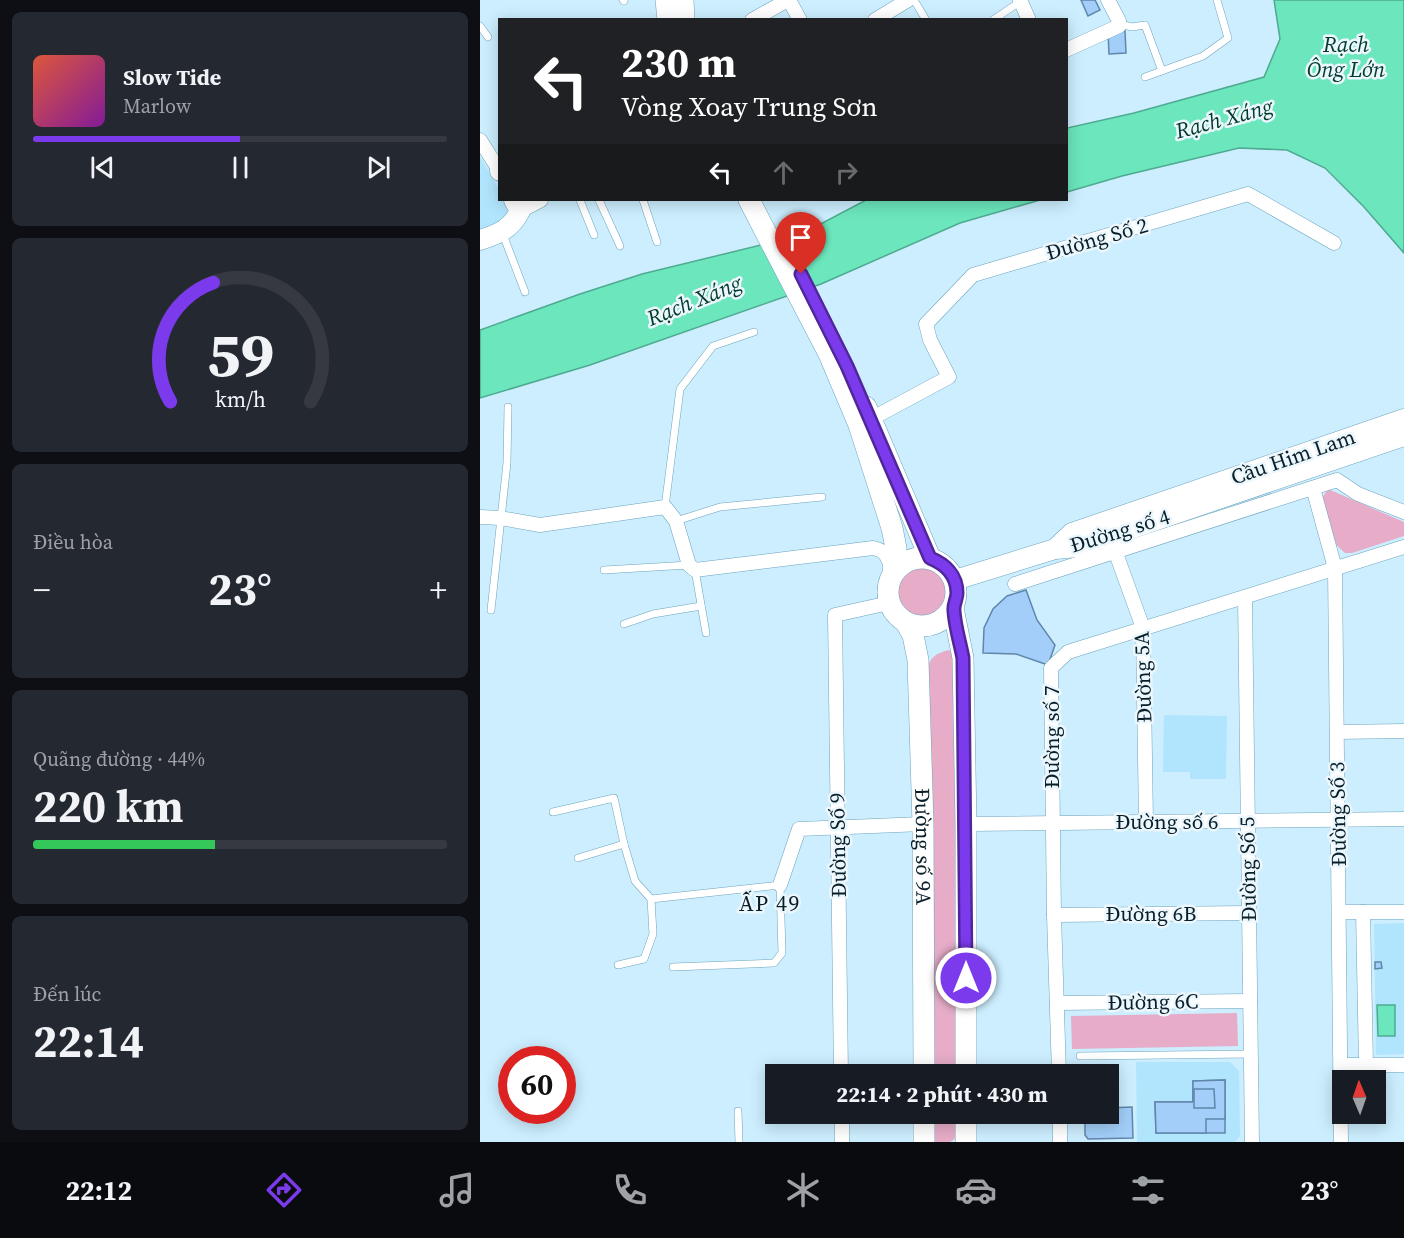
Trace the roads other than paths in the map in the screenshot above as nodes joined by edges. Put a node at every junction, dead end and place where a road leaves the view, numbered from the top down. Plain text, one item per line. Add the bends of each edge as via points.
1 (666, 0) edge
2 (683, 0) edge
3 (908, 0) edge
4 (914, 0) edge
5 (1108, 0) edge
6 (1217, 0) edge
7 (785, 1) edge
8 (1021, 1) edge
9 (668, 18) edge
10 (684, 18) edge
11 (755, 18) edge
12 (798, 18) edge
13 (878, 18) edge
14 (925, 18) edge
15 (996, 18) edge
16 (1028, 18) edge
17 (1119, 24) junction
18 (480, 26) edge
19 (489, 37) dead end
20 (1068, 49) edge
21 (1162, 71) junction
22 (1145, 77) dead end
23 (480, 140) edge
24 (498, 168) edge
25 (536, 201) edge
26 (580, 201) edge
27 (599, 201) edge
28 (643, 201) edge
29 (750, 201) edge
30 (762, 201) edge
31 (517, 205) edge
32 (502, 232) junction
33 (594, 235) dead end
34 (480, 240) edge
35 (657, 242) dead end
36 (1334, 243) dead end
37 (620, 246) dead end
38 (525, 292) dead end
39 (754, 332) dead end
40 (834, 352) junction
41 (508, 407) dead end
42 (871, 419) junction
43 (1404, 419) edge
44 (1404, 436) edge
45 (1313, 488) junction
46 (822, 497) dead end
47 (1184, 503) junction
48 (665, 507) junction
49 (1404, 512) edge
50 (480, 517) edge
51 (500, 518) junction
52 (676, 521) junction
53 (1113, 544) junction
54 (1404, 547) edge
55 (1055, 549) junction
56 (930, 558) junction
57 (692, 567) junction
58 (1335, 568) junction
59 (603, 570) dead end
60 (893, 573) junction
61 (955, 580) junction
62 (1015, 584) dead end
63 (1245, 597) junction
64 (889, 603) junction
65 (701, 606) junction
66 (953, 608) junction
67 (491, 610) dead end
68 (906, 622) junction
69 (624, 624) dead end
70 (1143, 628) junction
71 (706, 633) dead end
72 (1404, 731) edge
73 (1337, 732) junction
74 (553, 812) dead end
75 (1404, 819) edge
76 (1338, 820) junction
77 (1248, 822) junction
78 (1052, 823) junction
79 (1146, 823) junction
80 (966, 824) junction
81 (923, 825) junction
82 (838, 827) junction
83 (624, 844) junction
84 (578, 858) dead end
85 (780, 885) junction
86 (651, 899) junction
87 (1339, 912) junction
88 (1363, 912) junction
89 (1404, 912) edge
90 (1249, 914) junction
91 (1054, 915) junction
92 (618, 965) dead end
93 (673, 967) dead end
94 (1340, 992) junction
95 (1365, 992) junction
96 (1250, 1001) junction
97 (1057, 1003) junction
98 (1251, 1054) junction
99 (1080, 1056) dead end
100 (841, 1064) edge
101 (924, 1064) edge
102 (966, 1064) edge
103 (1059, 1064) edge
104 (1341, 1065) junction
105 (1366, 1065) junction
106 (1404, 1065) edge
107 (738, 1111) dead end
108 (842, 1124) edge
109 (924, 1124) edge
110 (966, 1124) edge
111 (1060, 1124) edge
112 (739, 1142) edge
113 (842, 1142) edge
114 (924, 1142) edge
115 (966, 1142) edge
116 (1060, 1142) edge
117 (1252, 1142) edge
118 (1341, 1142) edge

1 - 9 main road
2 - 10 main road
3 - 13 street
4 - 14 lane
5 - 17 street
6 - 21 lane via 1228,38 1203,56
7 - 11 street
7 - 12 street
8 - 15 lane
8 - 16 street
17 - 20 street
17 - 21 lane via 1145,25
18 - 19 lane
21 - 22 lane
23 - 24 street
25 - 31 street
26 - 33 lane
27 - 37 lane
28 - 35 lane
29 - 40 main road
30 - 40 main road
31 - 32 main road via 514,223
32 - 34 main road
32 - 38 lane
36 - 42 street, Đường Số 2 via 1248,194 973,275 926,324 949,377
39 - 48 lane via 713,346 680,389
40 - 42 main road
40 - 60 main road via 892,528 896,548
41 - 51 lane via 507,463
42 - 56 main road
43 - 47 main road, Cầu Him Lam
44 - 47 main road, Cầu Him Lam
45 - 47 street, Đường số 4 via 1194,526
45 - 49 street via 1337,480 1358,494
45 - 53 street
45 - 58 street, Đường Số 3
46 - 52 lane via 720,507
47 - 53 main road, Đường số 4
47 - 55 main road, Đường số 4 via 1072,532
48 - 51 street via 540,525
48 - 52 street
50 - 51 street
51 - 67 lane
52 - 57 street
53 - 55 main road, Đường số 4
53 - 62 street
53 - 70 street, Đường 5A
54 - 58 street, Đường số 7
55 - 61 main road, Đường số 4
56 - 60 main road via 909,560
56 - 61 main road via 949,569
57 - 59 lane
57 - 60 street via 873,548 882,549
57 - 65 lane
58 - 63 street, Đường số 7
58 - 73 street, Đường Số 3
60 - 64 main road
61 - 66 main road
63 - 70 street, Đường số 7
63 - 77 street, Đường Số 5
64 - 68 main road
64 - 82 street, Đường Số 9 via 835,615
65 - 69 lane via 653,614
65 - 71 lane
66 - 68 main road via 938,623 917,626
66 - 80 main road, Đường số 9A via 963,658
68 - 81 main road, Đường số 9A via 918,660
70 - 78 street, Đường số 7 via 1068,652 1051,668
70 - 79 street, Đường 5A
72 - 73 street
73 - 76 street, Đường Số 3
74 - 83 lane via 614,798
75 - 76 street, Đường số 6
76 - 77 street, Đường số 6
76 - 87 street, Đường Số 3
77 - 79 street, Đường số 6
77 - 90 street, Đường Số 5
78 - 79 street, Đường số 6
78 - 80 street, Đường số 6
78 - 91 street, Đường số 7
80 - 102 main road, Đường số 9A
81 - 82 street
81 - 101 main road, Đường số 9A
82 - 85 street via 799,829
82 - 100 street, Đường Số 9
83 - 84 lane
83 - 86 lane via 635,881
85 - 86 lane
85 - 93 lane via 782,953 774,963
86 - 92 lane via 653,934 644,959
87 - 88 street
87 - 94 street, Đường Số 3
88 - 89 street
88 - 95 street
90 - 91 street, Đường 6B
90 - 96 street, Đường Số 5
91 - 97 street, Đường số 7
94 - 95 street
94 - 104 street, Đường Số 3
95 - 105 street
96 - 97 street, Đường 6C
96 - 98 street, Đường Số 5
97 - 103 street, Đường số 7
98 - 99 lane
98 - 117 street, Đường Số 5
104 - 105 street
104 - 118 street, Đường Số 3
105 - 106 street
107 - 112 lane
108 - 113 street
109 - 114 main road
110 - 115 main road
111 - 116 street

